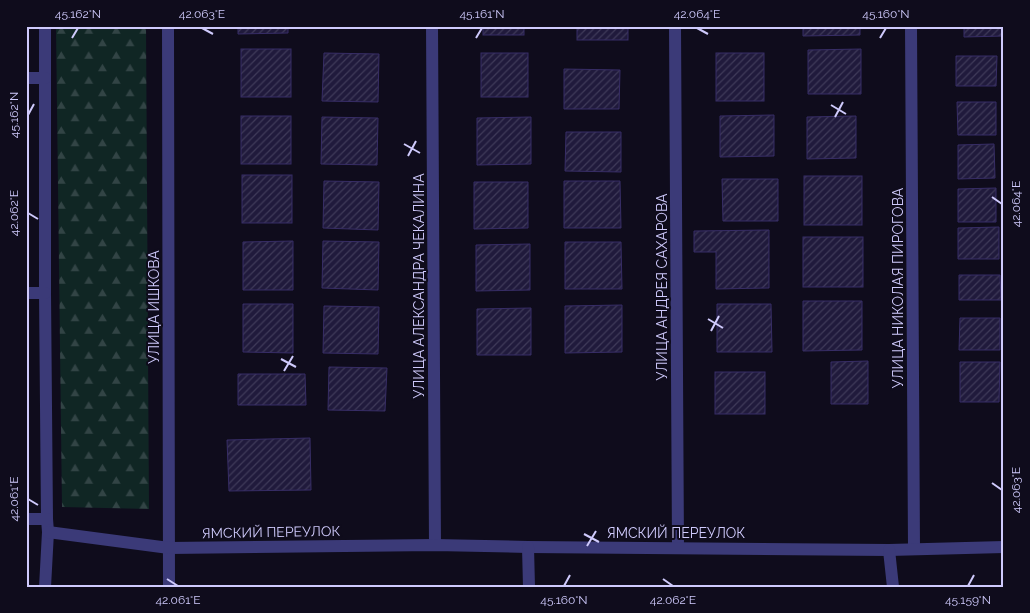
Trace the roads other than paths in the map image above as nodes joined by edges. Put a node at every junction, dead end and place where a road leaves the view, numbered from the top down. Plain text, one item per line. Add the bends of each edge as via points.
1 (45, 26) edge
2 (168, 26) edge
3 (432, 26) edge
4 (675, 26) edge
5 (911, 26) edge
6 (26, 78) edge
7 (45, 78) junction
8 (26, 293) edge
9 (45, 293) junction
10 (26, 518) edge
11 (47, 519) junction
12 (48, 532) junction
13 (436, 545) junction
14 (528, 547) junction
15 (1004, 547) edge
16 (169, 548) junction
17 (678, 548) junction
18 (914, 549) junction
19 (889, 550) junction
20 (45, 587) edge
21 (169, 587) edge
22 (529, 587) edge
23 (893, 587) edge

1 - 7 street
2 - 16 street, УЛИЦА ИШКОВА
3 - 13 street, УЛИЦА АЛЕКСАНДРА ЧЕКАЛИНА
4 - 17 street, УЛИЦА АНДРЕЯ САХАРОВА
5 - 18 street, УЛИЦА НИКОЛАЯ ПИРОГОВА
6 - 7 street
7 - 9 street
8 - 9 street
9 - 11 street
10 - 11 street
11 - 12 street
12 - 16 street, ЯМСКИЙ ПЕРЕУЛОК
12 - 20 street
13 - 14 street, ЯМСКИЙ ПЕРЕУЛОК
13 - 16 street, ЯМСКИЙ ПЕРЕУЛОК
14 - 17 street, ЯМСКИЙ ПЕРЕУЛОК
14 - 22 street
15 - 18 street, ЯМСКИЙ ПЕРЕУЛОК
16 - 21 street, УЛИЦА ИШКОВА
17 - 19 street, ЯМСКИЙ ПЕРЕУЛОК
18 - 19 street, ЯМСКИЙ ПЕРЕУЛОК
19 - 23 street

